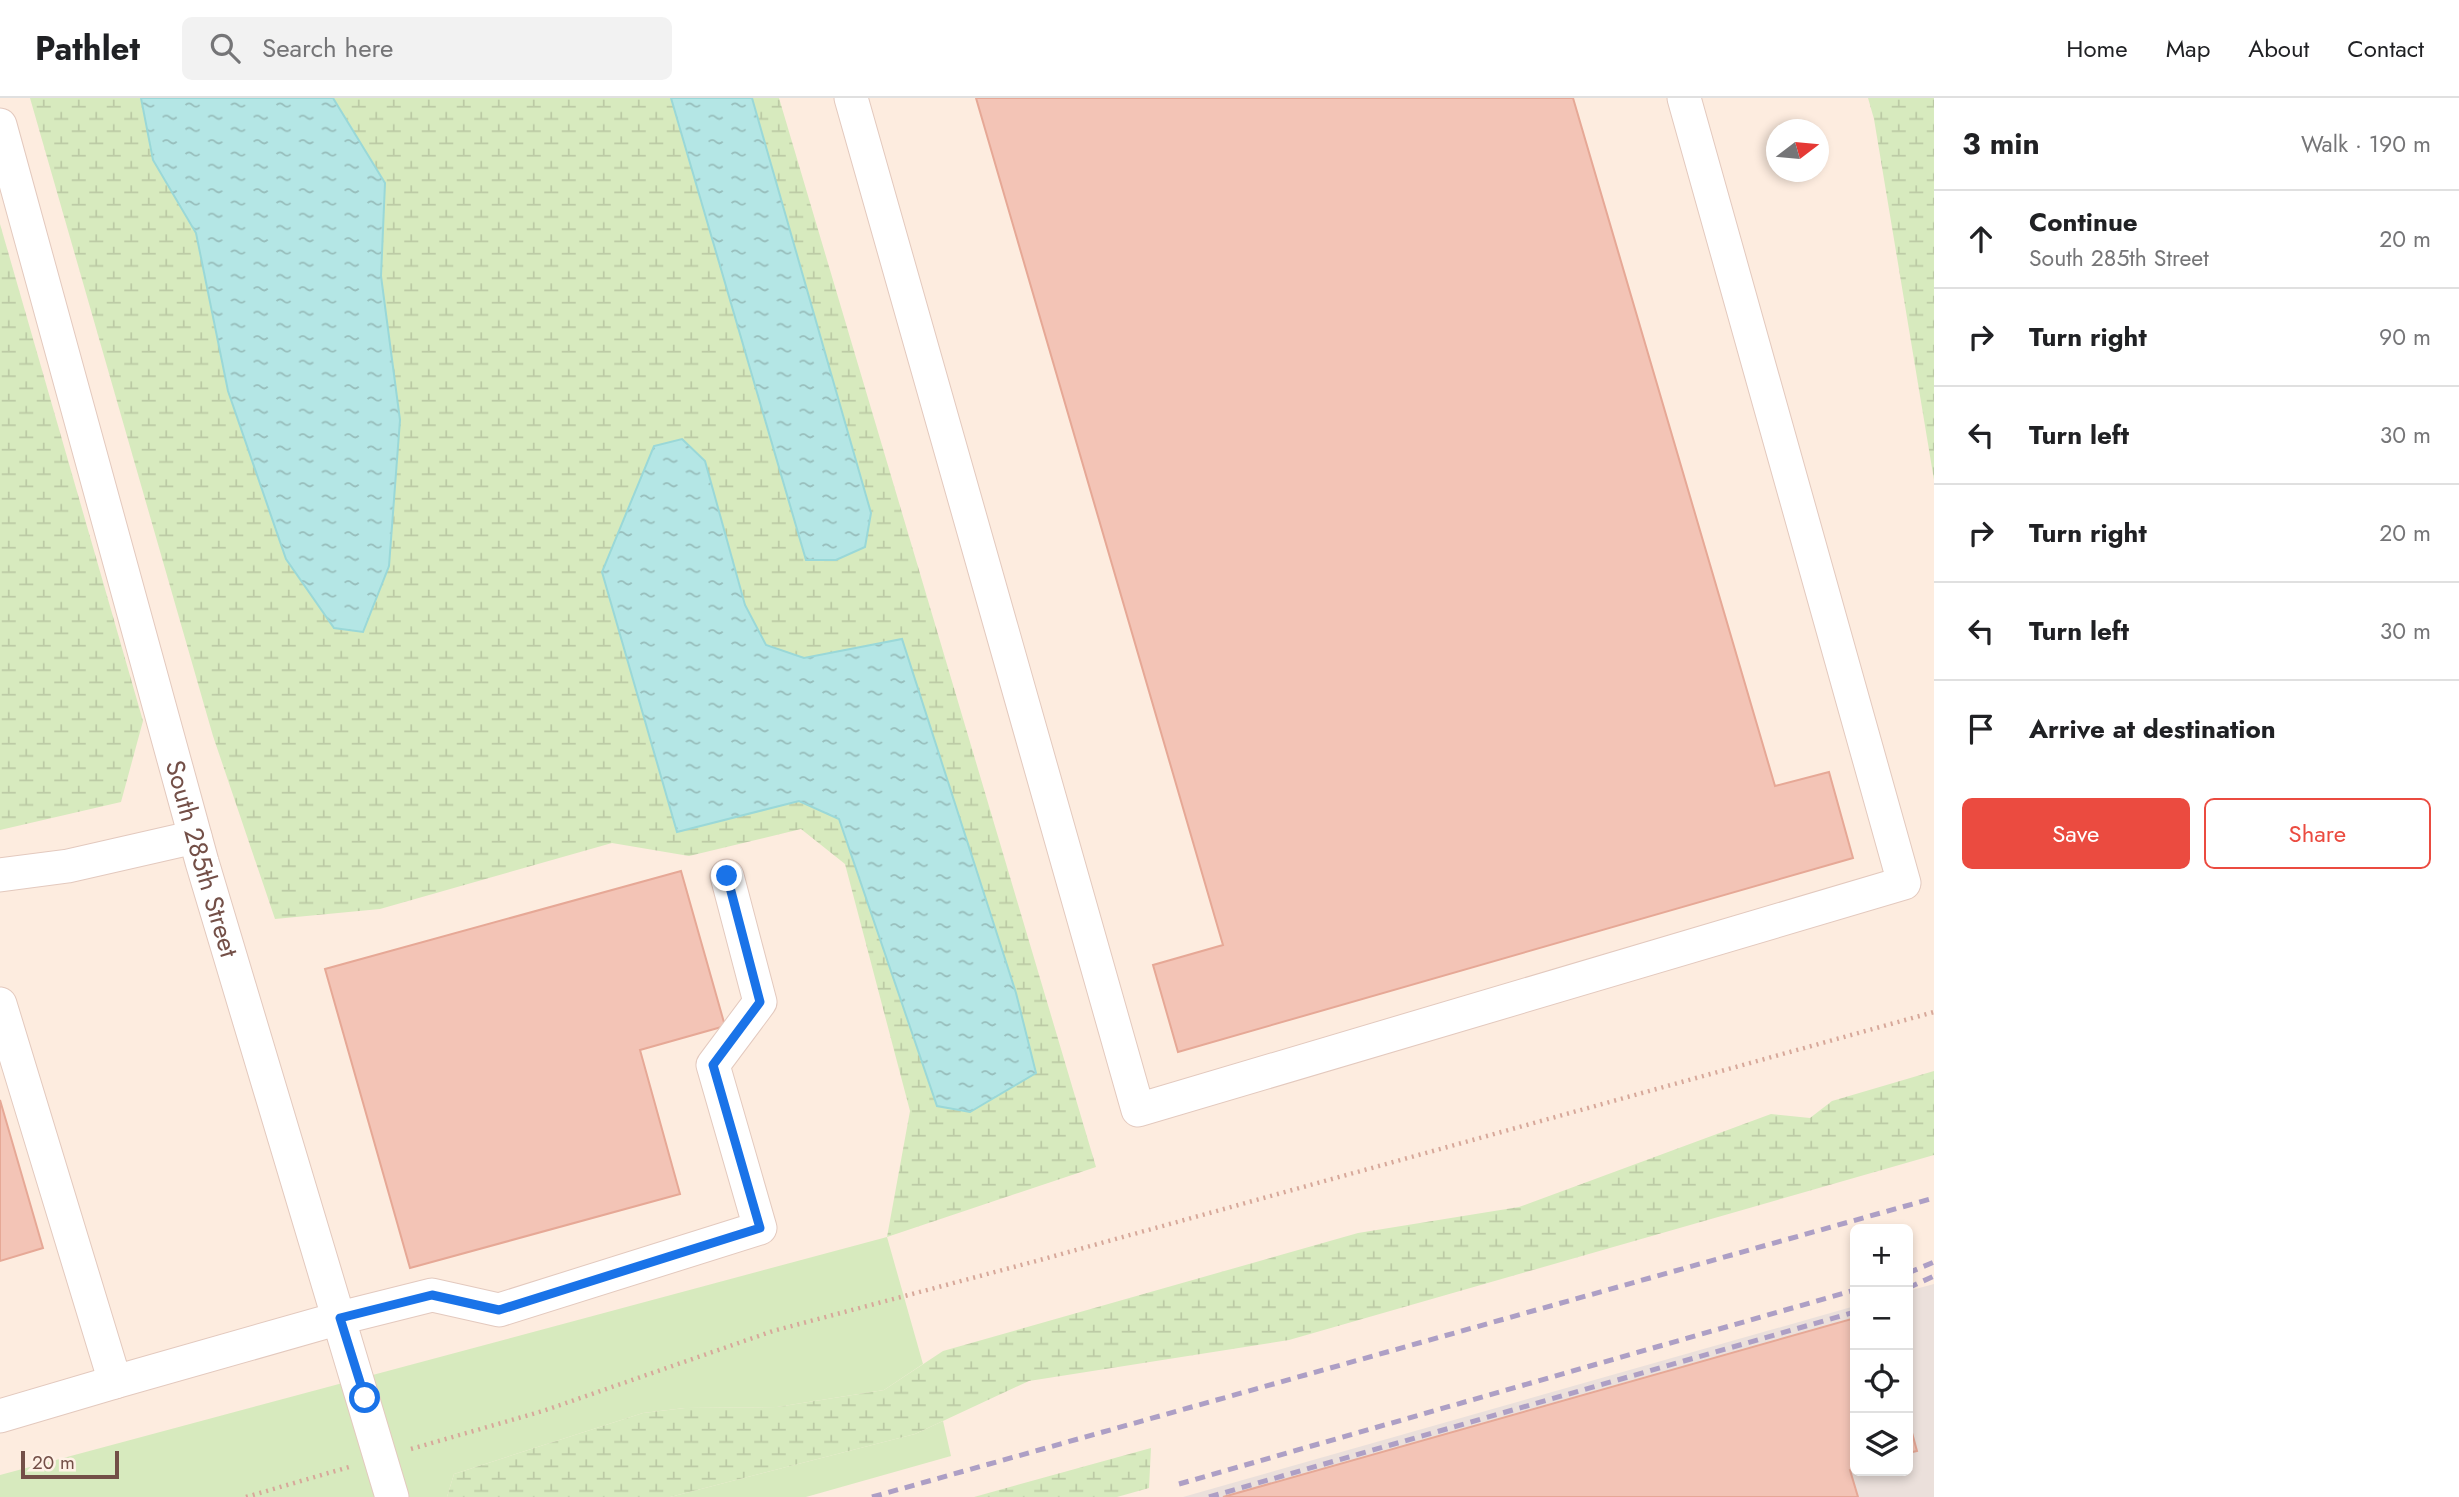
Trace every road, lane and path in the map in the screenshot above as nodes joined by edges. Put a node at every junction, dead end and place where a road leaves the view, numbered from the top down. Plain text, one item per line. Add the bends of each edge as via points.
1 (851, 98) edge
2 (1684, 98) edge
3 (0, 125) edge
4 (195, 836) junction
5 (0, 875) edge
6 (727, 876) dead end
7 (0, 1004) edge
8 (1934, 1012) edge
9 (340, 1318) junction
10 (115, 1382) junction
11 (0, 1416) edge
12 (381, 1458) junction
13 (246, 1497) edge
14 (391, 1497) edge

1 - 2 street via 1138,1110 1904,883
3 - 4 street, South 285th Street
4 - 5 street via 68,866
4 - 9 street, South 285th Street
6 - 9 street via 760,1002 713,1065 760,1228 499,1310 432,1295
7 - 10 street
8 - 12 path via 773,1331 543,1411
9 - 10 street
9 - 12 street, South 285th Street
10 - 11 street
12 - 13 path
12 - 14 street, South 285th Street

